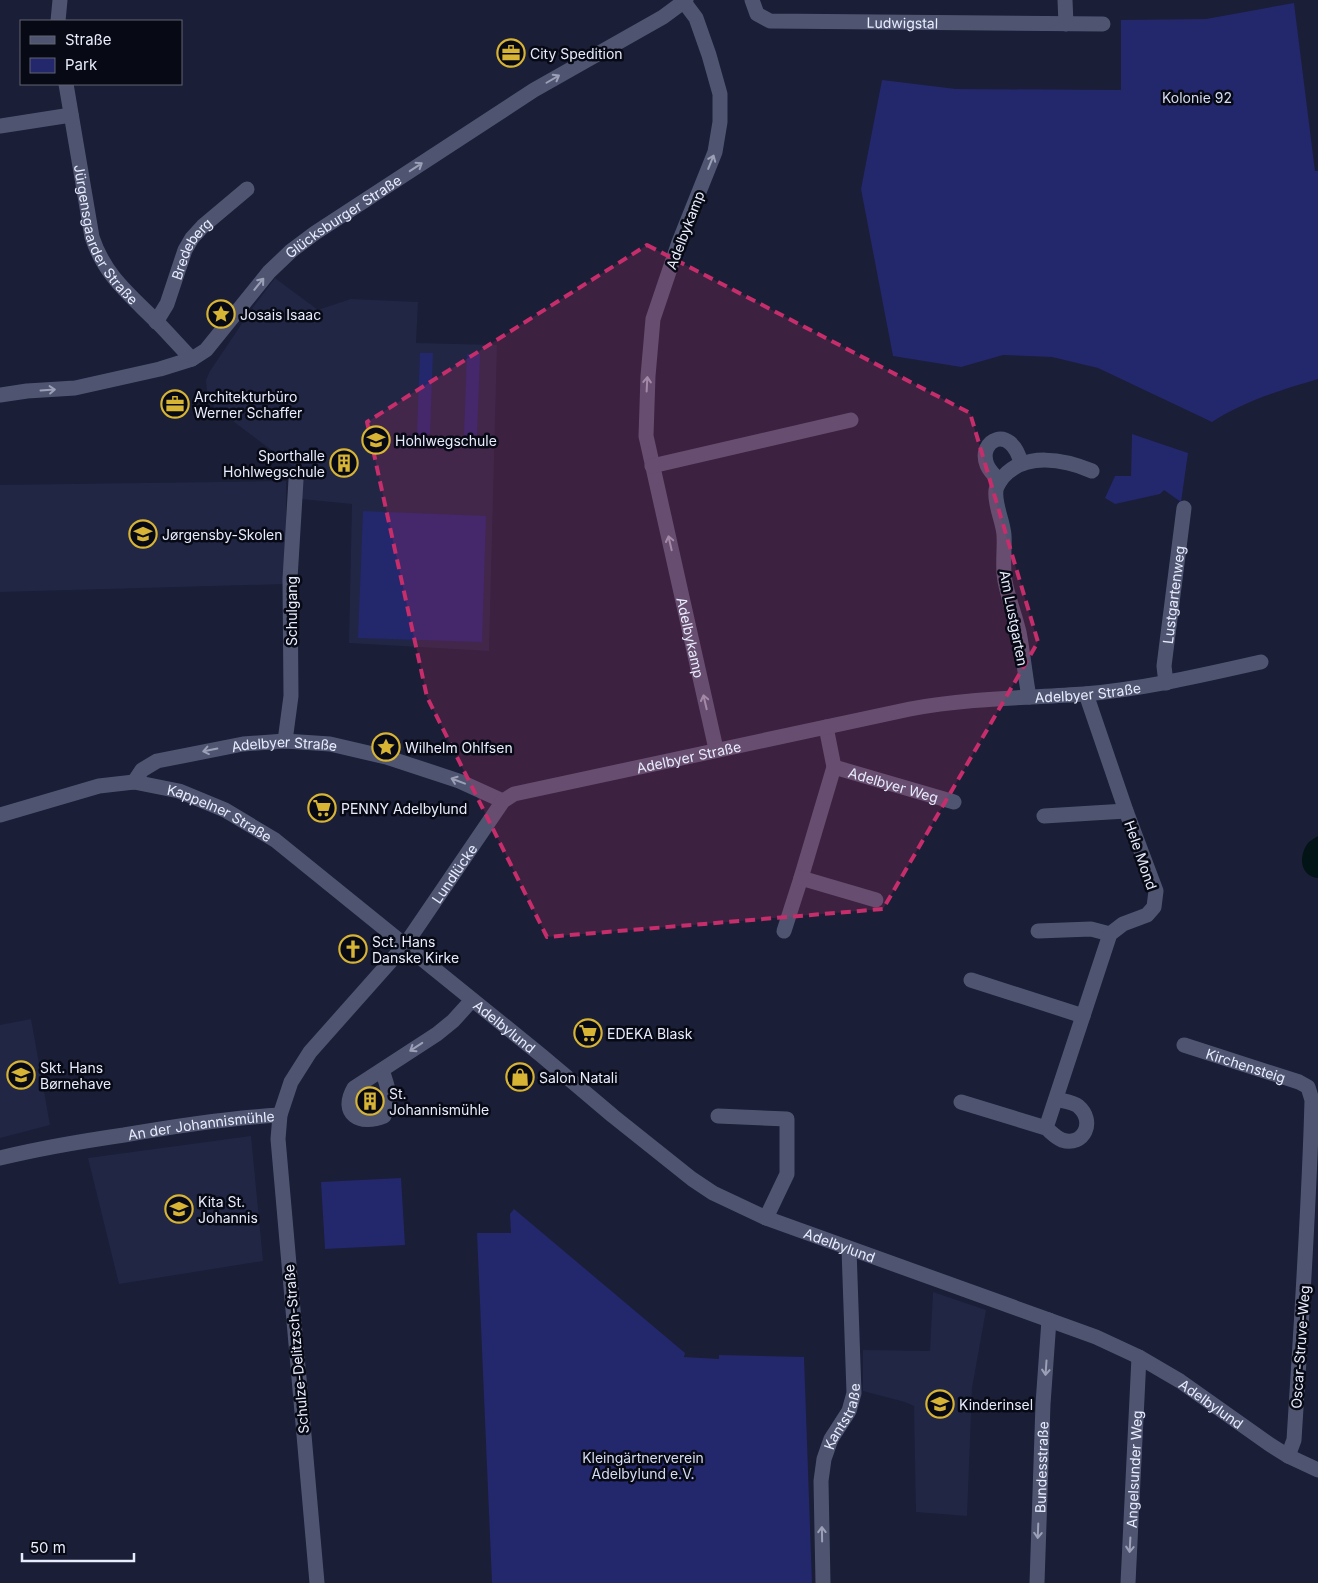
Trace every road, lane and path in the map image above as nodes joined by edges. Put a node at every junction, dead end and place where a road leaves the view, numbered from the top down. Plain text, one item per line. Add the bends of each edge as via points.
1 (60, 0) edge
2 (752, 0) edge
3 (1065, 0) edge
4 (685, 1) edge
5 (58, 20) edge
6 (1066, 24) junction
7 (1103, 24) dead end
8 (66, 85) edge
9 (71, 115) junction
10 (0, 126) edge
11 (247, 189) dead end
12 (156, 322) junction
13 (192, 359) junction
14 (0, 395) edge
15 (851, 420) dead end
16 (1021, 463) junction
17 (652, 466) junction
18 (1092, 471) dead end
19 (296, 480) dead end
20 (1000, 481) junction
21 (1184, 508) dead end
22 (1261, 662) dead end
23 (1166, 683) junction
24 (1086, 694) junction
25 (1028, 696) junction
26 (826, 727) junction
27 (285, 741) junction
28 (716, 750) junction
29 (834, 767) junction
30 (134, 782) junction
31 (503, 801) junction
32 (954, 802) dead end
33 (1126, 811) junction
34 (0, 816) edge
35 (1044, 816) dead end
36 (801, 878) junction
37 (876, 900) dead end
38 (784, 931) dead end
39 (1038, 931) dead end
40 (1110, 934) junction
41 (405, 945) junction
42 (971, 980) dead end
43 (472, 1000) junction
44 (1084, 1016) junction
45 (1184, 1045) dead end
46 (386, 1067) dead end
47 (1308, 1087) joint
48 (1056, 1099) junction
49 (962, 1102) dead end
50 (280, 1115) junction
51 (718, 1116) dead end
52 (1046, 1128) junction
53 (0, 1158) edge
54 (766, 1218) junction
55 (849, 1249) junction
56 (1049, 1320) junction
57 (1139, 1357) junction
58 (1288, 1456) junction
59 (1318, 1470) edge
60 (317, 1583) edge
61 (823, 1583) edge
62 (1037, 1583) edge
63 (1128, 1583) edge

1 - 5 street
2 - 6 street, Ludwigstal via 757,14 770,21
3 - 6 street
13 -> 4 street, Glücksburger Straße via 206,350 269,272 314,233 534,90 663,17
17 -> 4 street, Adelbykamp via 646,416 653,319 715,152 720,122 720,94 709,55 696,18
6 - 7 street, Ludwigstal
8 - 9 street, Jürgensgaarder Straße
9 - 10 street
9 - 12 street, Jürgensgaarder Straße via 97,252 125,292
11 - 12 street, Bredeberg via 192,238 167,304
12 - 13 street, Jürgensgaarder Straße
14 -> 13 street, Glücksburger Straße via 75,388
15 - 17 street
16 - 18 street via 1057,460 1075,463
16 - 20 street
16 - 20 street via 1014,445 1006,440 998,439 989,444 985,453 986,464
28 -> 17 street, Adelbykamp
19 - 27 street, Schulgang via 290,578 291,696
20 - 25 street, Am Lustgarten via 996,489 1004,537 1004,580 1018,630
21 - 23 street, Lustgartenweg via 1164,666
22 - 23 street, Adelbyer Straße
23 - 24 street, Adelbyer Straße
24 - 25 street, Adelbyer Straße
24 - 33 street, Hele Mond
25 - 26 street, Adelbyer Straße via 944,702
26 - 28 street, Adelbyer Straße
26 - 29 street, Adelbyer Weg
27 -> 30 street, Adelbyer Straße via 243,744 157,761 142,770
31 -> 27 street, Adelbyer Straße via 459,781 386,757 330,744
28 - 31 street, Adelbyer Straße via 514,794
29 - 32 street, Adelbyer Weg
29 - 36 street, Adelbyer Weg
30 - 34 street, Kappelner Straße via 99,786
30 - 41 street, Kappelner Straße via 179,791 225,810 274,840
31 - 41 street, Lundlücke
33 - 35 street, Hele Mond
33 - 40 street, Hele Mond via 1156,891 1154,906 1147,915 1123,924
36 - 37 street
36 - 38 street, Adelbyer Weg
39 - 40 street via 1091,929
40 - 44 street
41 - 43 street, Adelbylund
41 - 50 street, An der Johannismühle via 310,1052 291,1082
42 - 44 street
43 -> 46 street via 437,1034
43 - 54 street, Adelbylund via 692,1179
44 - 48 street
45 - 47 street, Kirchensteig
47 - 58 street, Oscar-Struve-Weg via 1312,1100 1309,1210 1294,1440
48 - 52 street
48 - 52 street via 1077,1105 1086,1115 1087,1126 1083,1135 1074,1140 1063,1140
49 - 52 street
50 - 53 street, An der Johannismühle via 147,1131
50 - 60 street, Schulze-Delitzsch-Straße via 278,1139
51 - 54 street via 788,1119 787,1174
54 - 55 street, Adelbylund
55 - 56 street, Adelbylund
61 -> 55 street, Kantstraße via 821,1481 824,1460 831,1439 849,1411 854,1393
56 - 57 street, Adelbylund
56 -> 62 street, Bundesstraße
57 - 58 street, Adelbylund via 1180,1381
57 -> 63 street, Angelsunder Weg
58 - 59 street, Adelbylund

